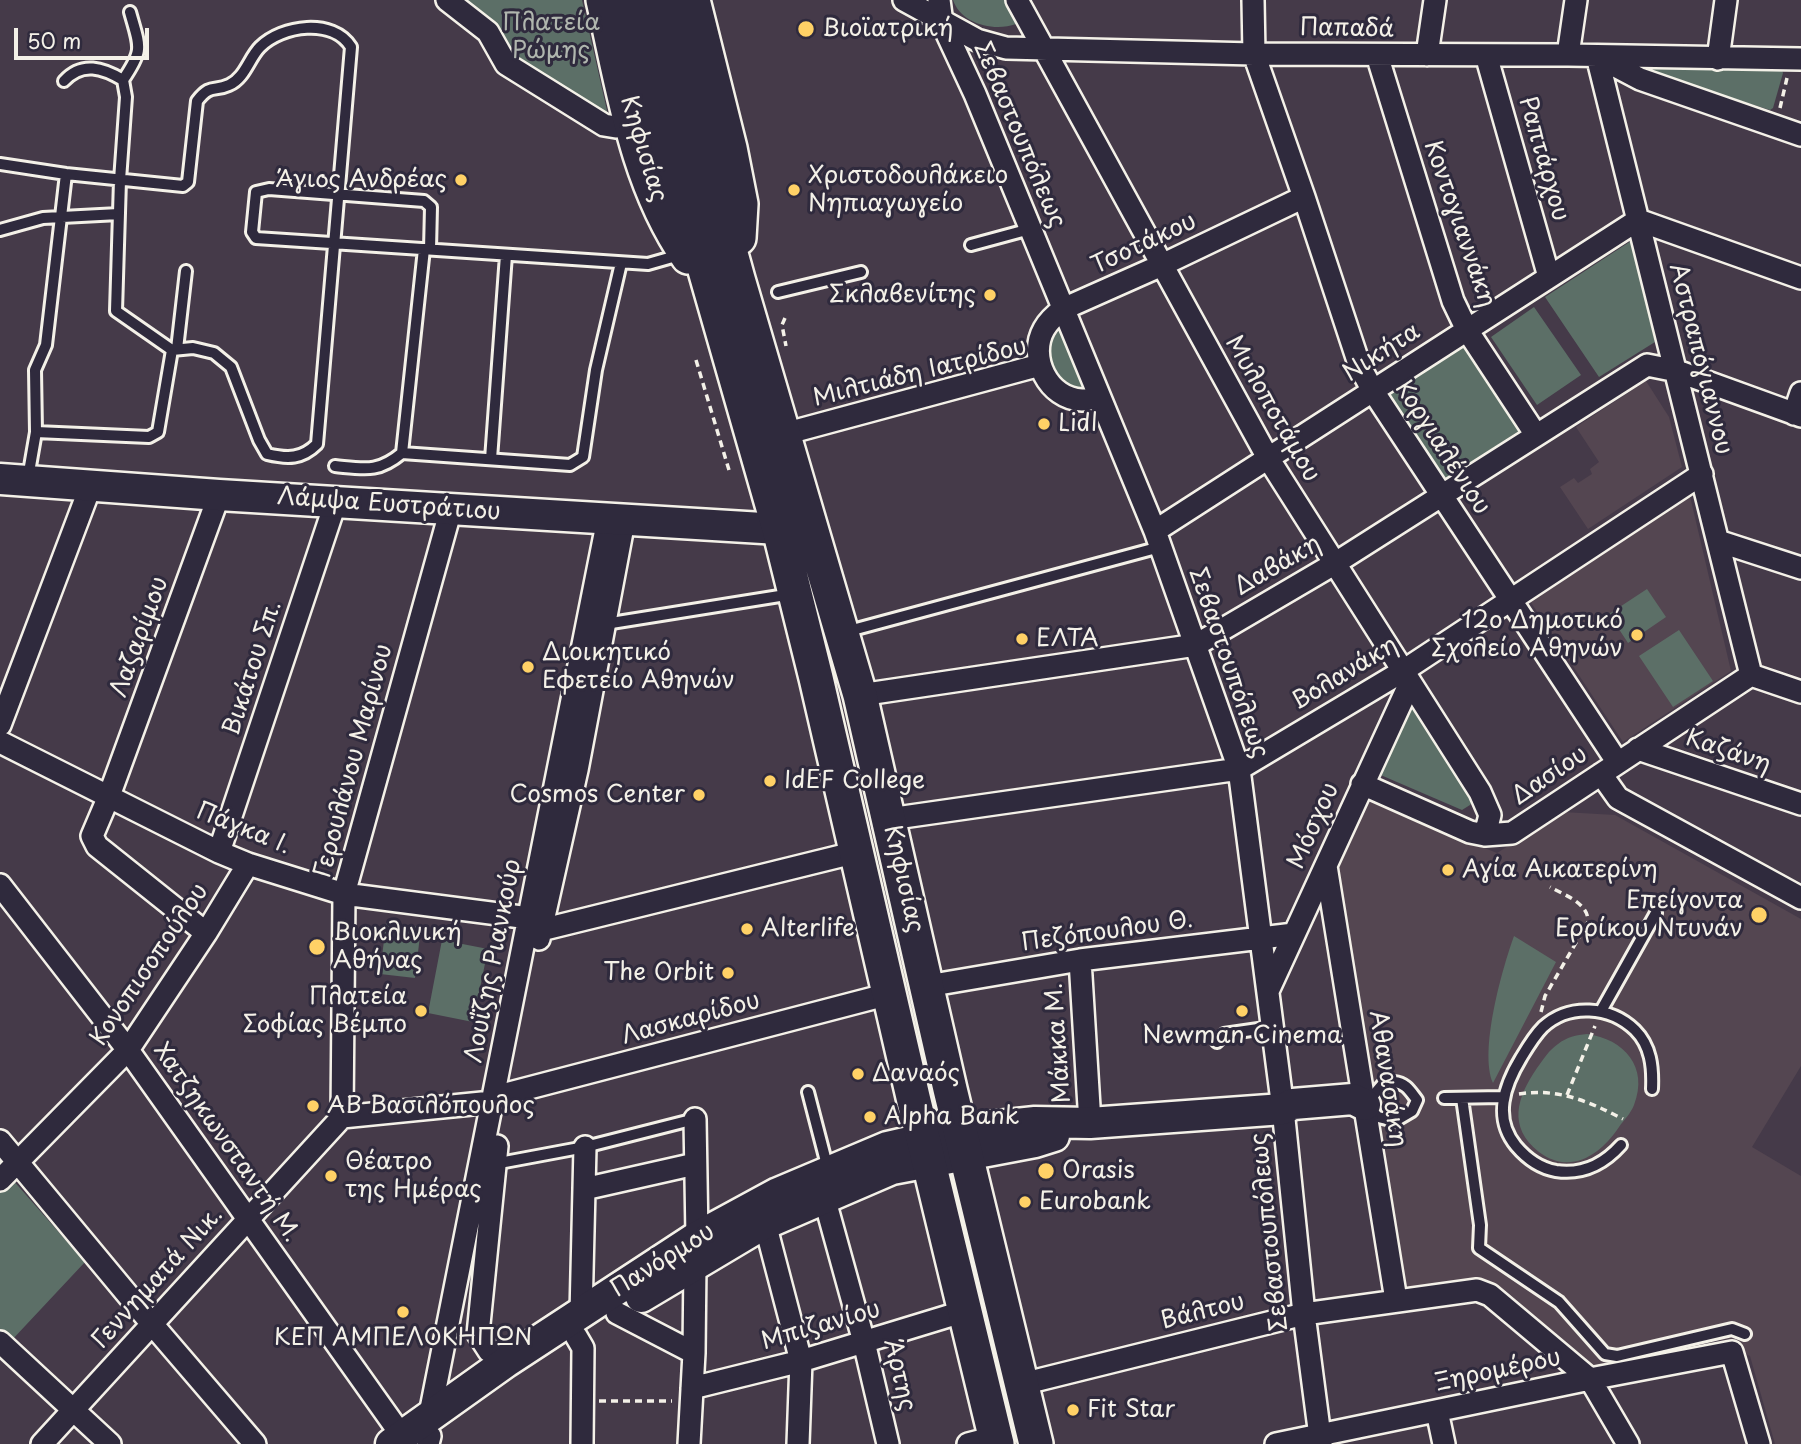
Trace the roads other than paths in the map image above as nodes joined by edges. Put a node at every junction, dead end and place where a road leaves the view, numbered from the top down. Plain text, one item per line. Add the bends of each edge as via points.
1 (447, 0) edge
2 (603, 0) edge
3 (634, 0) edge
4 (667, 0) edge
5 (693, 0) edge
6 (904, 0) edge
7 (939, 0) edge
8 (1017, 0) edge
9 (1253, 0) edge
10 (1435, 0) edge
11 (1576, 0) edge
12 (1727, 0) edge
13 (130, 12) dead end
14 (942, 23) junction
15 (1044, 47) junction
16 (1254, 54) junction
17 (1377, 55) junction
18 (1427, 55) junction
19 (1486, 55) junction
20 (1568, 55) junction
21 (1597, 56) junction
22 (1718, 59) junction
23 (1796, 59) edge
24 (123, 80) junction
25 (64, 81) dead end
26 (616, 127) dead end
27 (1801, 135) edge
28 (0, 164) edge
29 (66, 174) junction
30 (120, 180) junction
31 (339, 195) junction
32 (1304, 197) junction
33 (119, 214) junction
34 (61, 217) junction
35 (1638, 219) junction
36 (1030, 229) junction
37 (0, 230) edge
38 (336, 243) junction
39 (971, 245) dead end
40 (427, 249) junction
41 (686, 253) junction
42 (506, 255) junction
43 (621, 263) junction
44 (1162, 265) junction
45 (186, 271) dead end
46 (860, 272) dead end
47 (1549, 277) junction
48 (1801, 278) edge
49 (723, 283) junction
50 (778, 292) dead end
51 (1063, 309) junction
52 (1467, 330) junction
53 (175, 350) junction
54 (1040, 365) junction
55 (1676, 372) junction
56 (1373, 391) junction
57 (1801, 393) edge
58 (1098, 397) junction
59 (1797, 415) edge
60 (36, 432) junction
61 (784, 434) junction
62 (1536, 435) junction
63 (402, 453) junction
64 (1268, 458) junction
65 (491, 459) junction
66 (335, 466) dead end
67 (1702, 474) junction
68 (14, 480) edge
69 (91, 485) junction
70 (219, 495) junction
71 (1442, 495) junction
72 (336, 501) junction
73 (451, 509) junction
74 (616, 520) junction
75 (779, 530) junction
76 (1157, 539) junction
77 (1718, 541) junction
78 (1334, 564) junction
79 (1801, 568) edge
80 (795, 593) junction
81 (1511, 600) junction
82 (605, 624) junction
83 (842, 633) junction
84 (1196, 645) junction
85 (1751, 675) junction
86 (1406, 677) junction
87 (1801, 692) edge
88 (860, 695) junction
89 (0, 724) edge
90 (0, 741) edge
91 (1639, 749) junction
92 (1610, 768) junction
93 (1239, 769) junction
94 (1362, 784) junction
95 (109, 796) junction
96 (1801, 804) edge
97 (889, 819) junction
98 (1485, 835) junction
99 (219, 852) junction
100 (857, 852) junction
101 (248, 864) junction
102 (1325, 866) junction
103 (0, 885) edge
104 (344, 894) junction
105 (1801, 898) edge
106 (1656, 913) dead end
107 (535, 924) junction
108 (206, 933) junction
109 (1294, 934) junction
110 (1261, 938) junction
111 (1080, 960) junction
112 (927, 986) junction
113 (1268, 991) junction
114 (890, 995) junction
115 (1601, 1011) junction
116 (1272, 1027) junction
117 (1217, 1042) dead end
118 (128, 1050) junction
119 (1652, 1089) dead end
120 (808, 1092) dead end
121 (1503, 1097) junction
122 (499, 1098) junction
123 (1444, 1098) dead end
124 (1462, 1098) junction
125 (1364, 1105) junction
126 (1283, 1109) junction
127 (342, 1116) junction
128 (695, 1119) joint
129 (1090, 1123) junction
130 (0, 1140) edge
131 (964, 1142) junction
132 (1621, 1144) dead end
133 (585, 1147) junction
134 (925, 1150) junction
135 (19, 1161) junction
136 (494, 1164) junction
137 (695, 1164) junction
138 (0, 1180) edge
139 (826, 1184) junction
140 (584, 1189) junction
141 (247, 1219) junction
142 (760, 1226) junction
143 (696, 1251) junction
144 (1396, 1300) junction
145 (965, 1311) junction
146 (617, 1313) junction
147 (1304, 1314) junction
148 (152, 1324) junction
149 (578, 1325) junction
150 (1745, 1334) dead end
151 (0, 1342) edge
152 (864, 1342) junction
153 (694, 1353) junction
154 (800, 1361) junction
155 (506, 1362) junction
156 (1590, 1378) junction
157 (1022, 1384) junction
158 (692, 1395) junction
159 (72, 1410) junction
160 (1437, 1411) junction
161 (417, 1436) edge
162 (1320, 1439) edge
163 (987, 1442) edge
164 (41, 1444) edge
165 (110, 1444) edge
166 (255, 1444) edge
167 (582, 1444) edge
168 (690, 1444) edge
169 (798, 1444) edge
170 (888, 1444) edge
171 (1036, 1444) edge
172 (1276, 1444) edge
173 (1444, 1444) edge
174 (1628, 1444) edge
175 (1759, 1444) edge

1 - 26 street via 488,32 506,64 604,125
2 - 41 main road, Κηφισίας via 643,163 663,214
3 - 49 main road, Κηφισίας via 672,155
4 - 49 main road, Κηφισίας via 703,152
5 - 49 main road, Κηφισίας via 741,204
6 - 14 street, Παπαδά
7 - 14 street, Σεβαστουπόλεως
8 - 15 street, Μυλοποτάμου
9 - 16 street, Κοργιαλένιου
10 - 18 street
11 - 20 street
12 - 22 street
13 - 24 lane via 140,47
14 - 15 street, Παπαδά via 1006,48
14 - 36 street, Σεβαστουπόλεως
15 - 16 street, Παπαδά
15 - 44 street, Μυλοποτάμου
16 - 17 street, Παπαδά
16 - 32 street, Κοργιαλένιου
17 - 18 street, Παπαδά
17 - 52 street, Κοντογιαννάκη via 1453,300
18 - 19 street, Παπαδά
19 - 20 street, Παπαδά
19 - 47 street, Ραπτάρχου
20 - 21 street, Παπαδά
21 - 22 street, Παπαδά
21 - 27 street via 1640,79
21 - 35 street, Αστραπόγιαννου
22 - 23 street, Παπαδά
24 - 25 lane via 84,68
24 - 30 lane via 126,97
28 - 29 lane
29 - 30 lane
29 - 34 lane
30 - 31 lane via 183,186 188,182 197,101 204,92 229,85 260,47 275,37 297,28 327,30 344,37 351,47
30 - 33 lane
31 - 38 lane
31 - 38 lane via 256,192 252,232 256,237
31 - 40 lane via 424,201 431,208
32 - 44 street, Τσοτάκου
32 - 56 street, Κοργιαλένιου via 1360,367
33 - 34 lane
33 - 53 lane via 116,311
34 - 37 lane
34 - 60 lane via 47,345 36,370
35 - 47 street, Νικήτα
35 - 48 street
35 - 55 street, Αστραπόγιαννου
36 - 39 lane
36 - 51 street, Σεβαστουπόλεως
38 - 40 lane
38 - 53 lane via 317,443 307,454 286,459 267,454 231,367 214,353
40 - 42 lane
40 - 63 lane
41 - 43 lane via 648,264
41 - 49 main road, Κηφισίας
42 - 43 lane
42 - 65 lane
43 - 65 lane via 596,370 583,457 570,465
44 - 51 street, Τσοτάκου
44 - 64 street, Μυλοποτάμου
45 - 53 lane
46 - 50 lane
47 - 52 street, Νικήτα
49 - 61 main road, Κηφισίας
49 - 75 main road, Κηφισίας
51 - 54 street, Τσοτάκου via 1042,331
51 - 58 street, Σεβαστουπόλεως
52 - 56 street, Νικήτα
52 - 62 street, Κοντογιαννάκη
53 - 60 lane via 158,432 149,437
54 - 58 street, Μιλτιάδη Ιατρίδου via 1044,376 1067,396 1082,400
54 - 61 street, Μιλτιάδη Ιατρίδου
55 - 59 street, Δαβάκη
55 - 62 street, Δαβάκη via 1647,365
55 - 67 street, Αστραπόγιαννου
56 - 64 street, Νικήτα
56 - 71 street, Κοργιαλένιου
57 - 59 street
58 - 76 street, Σεβαστουπόλεως
60 - 68 lane
61 - 83 main road, Κηφισίας
62 - 71 street, Δαβάκη
63 - 65 lane
63 - 66 lane via 388,465 365,469
64 - 76 street, Νικήτα
64 - 78 street, Μυλοποτάμου
67 - 77 street, Αστραπόγιαννου
67 - 81 street, Βολανάκη
68 - 69 street, Λάμψα Ευστράτιου
69 - 70 street, Λάμψα Ευστράτιου
69 - 89 street
70 - 72 street, Λάμψα Ευστράτιου
70 - 95 street, Λαζαρίμου
71 - 78 street, Δαβάκη
71 - 81 street, Κοργιαλένιου
72 - 73 street, Λάμψα Ευστράτιου
72 - 99 street, Βικάτου Σπ.
73 - 74 street, Λάμψα Ευστράτιου
73 - 104 street, Γερουλάνου Μαρίνου
74 - 75 street, Λάμψα Ευστράτιου
74 - 82 street, Λουΐζης Ριανκούρ
74 - 107 street, Λουΐζης Ριανκούρ
75 - 80 main road, Κηφισίας
76 - 83 lane
76 - 84 street, Σεβαστουπόλεως
77 - 79 street
77 - 85 street, Αστραπόγιαννου
78 - 84 street, Δαβάκη
78 - 86 street, Μυλοποτάμου
80 - 82 lane
80 - 100 main road, Κηφισίας
81 - 86 street, Βολανάκη
81 - 92 street, Κοργιαλένιου
82 - 107 street, Λουΐζης Ριανκούρ via 575,782
83 - 88 main road, Κηφισίας
84 - 88 street, Δαβάκη
84 - 93 street, Σεβαστουπόλεως
85 - 87 street
85 - 91 street, Δασίου
86 - 93 street, Βολανάκη
86 - 94 street, Μόσχου
86 - 98 street, Μυλοποτάμου via 1480,792 1490,815
88 - 97 main road, Κηφισίας
90 - 95 street, Πάγκα Ι.
91 - 92 street, Δασίου
91 - 96 street, Καζάνη
92 - 98 street, Δασίου via 1512,833
92 - 105 street, Κοργιαλένιου via 1618,798
93 - 97 street, Βολανάκη
93 - 110 street, Σεβαστουπόλεως
94 - 98 street, Δασίου
94 - 102 street, Μόσχου
95 - 99 street, Πάγκα Ι.
95 - 108 street via 92,836 97,846
97 - 112 main road, Κηφισίας
99 - 101 street, Πάγκα Ι.
100 - 107 street, Πάγκα Ι.
100 - 114 main road, Κηφισίας
101 - 104 street, Πάγκα Ι.
101 - 108 street, Κονοπισοπούλου
102 - 109 street, Μόσχου
102 - 125 street, Αθανασάκη
103 - 118 street, Χατζηκωνσταντή Μ.
104 - 107 street, Πάγκα Ι.
104 - 127 street, Γερουλάνου Μαρίνου
106 - 115 lane
107 - 122 street, Λουΐζης Ριανκούρ
108 - 118 street, Κονοπισοπούλου
109 - 110 street, Πεζόπουλου Θ.
109 - 113 street, Μόσχου
110 - 111 street, Πεζόπουλου Θ.
110 - 113 street, Σεβαστουπόλεως
111 - 112 street, Πεζόπουλου Θ.
111 - 129 street, Μάκκα Μ.
112 - 131 main road, Κηφισίας
113 - 116 street, Σεβαστουπόλεως
114 - 122 street, Λασκαρίδου
114 - 134 main road, Κηφισίας
115 - 119 lane via 1637,1031 1648,1049
115 - 121 lane via 1580,1010 1543,1027 1510,1076
116 - 117 lane via 1224,1034
116 - 126 street, Σεβαστουπόλεως
118 - 135 street, Κονοπισοπούλου
118 - 141 street, Χατζηκωνσταντή Μ.
120 - 139 lane
121 - 124 lane
121 - 132 lane via 1503,1119 1510,1139 1526,1158 1545,1169 1568,1173 1590,1169 1610,1158
122 - 127 street, Λασκαρίδου
122 - 136 street, Λουΐζης Ριανκούρ
122 - 161 street, Λουΐζης Ριανκούρ
123 - 124 lane
124 - 150 lane via 1480,1225 1479,1248 1559,1302 1605,1354 1617,1356 1732,1329
125 - 125 lane via 1383,1084 1394,1082 1420,1099 1412,1111 1395,1121 1378,1117
125 - 126 street, Πανόρμου via 1296,1113
125 - 144 street, Αθανασάκη
126 - 129 street, Πανόρμου
126 - 147 street, Σεβαστουπόλεως
127 - 141 street, Γεννηματά Νικ.
128 - 133 lane
128 - 137 street
129 - 131 street, Πανόρμου via 1035,1142
130 - 135 street
131 - 134 street, Πανόρμου
131 - 157 main road, Κηφισίας
133 - 136 lane
133 - 140 street
134 - 139 street, Πανόρμου via 892,1169
134 - 145 main road, Κηφισίας
135 - 138 street, Κονοπισοπούλου
135 - 148 street
136 - 155 street, Λουΐζης Ριανκούρ via 478,1334 489,1351
137 - 140 street
137 - 143 street
139 - 142 street, Πανόρμου
139 - 143 street, Πανόρμου via 778,1193
139 - 152 street, Άρτης
140 - 149 street
141 - 148 street, Γεννηματά Νικ.
141 - 161 street, Χατζηκωνσταντή Μ.
142 - 143 street, Πανόρμου
142 - 154 street via 768,1235
143 - 146 street, Πανόρμου
143 - 149 street, Πανόρμου
143 - 153 street
144 - 147 street, Βάλτου
144 - 156 street, Βάλτου via 1482,1291
145 - 152 street, Μπιζανίου
145 - 163 main road, Κηφισίας
146 - 149 street, Πανόρμου
146 - 153 street
147 - 157 street, Βάλτου
147 - 162 street, Σεβαστουπόλεως
148 - 159 street, Γεννηματά Νικ.
148 - 166 street
149 - 155 street, Πανόρμου
149 - 161 street, Πανόρμου via 523,1370
149 - 167 street via 583,1348
151 - 159 street
152 - 154 street, Μπιζανίου
152 - 170 street, Άρτης
153 - 158 street
154 - 158 street, Μπιζανίου
154 - 169 street
155 - 161 street, Πανόρμου
156 - 160 street, Ξηρομέρου
156 - 174 street
156 - 175 street, Ξηρομέρου via 1732,1352
157 - 171 main road, Κηφισίας
158 - 168 street
159 - 164 street, Γεννηματά Νικ.
159 - 165 street
160 - 162 street, Ξηρομέρου
160 - 173 street
162 - 172 street, Ξηρομέρου

